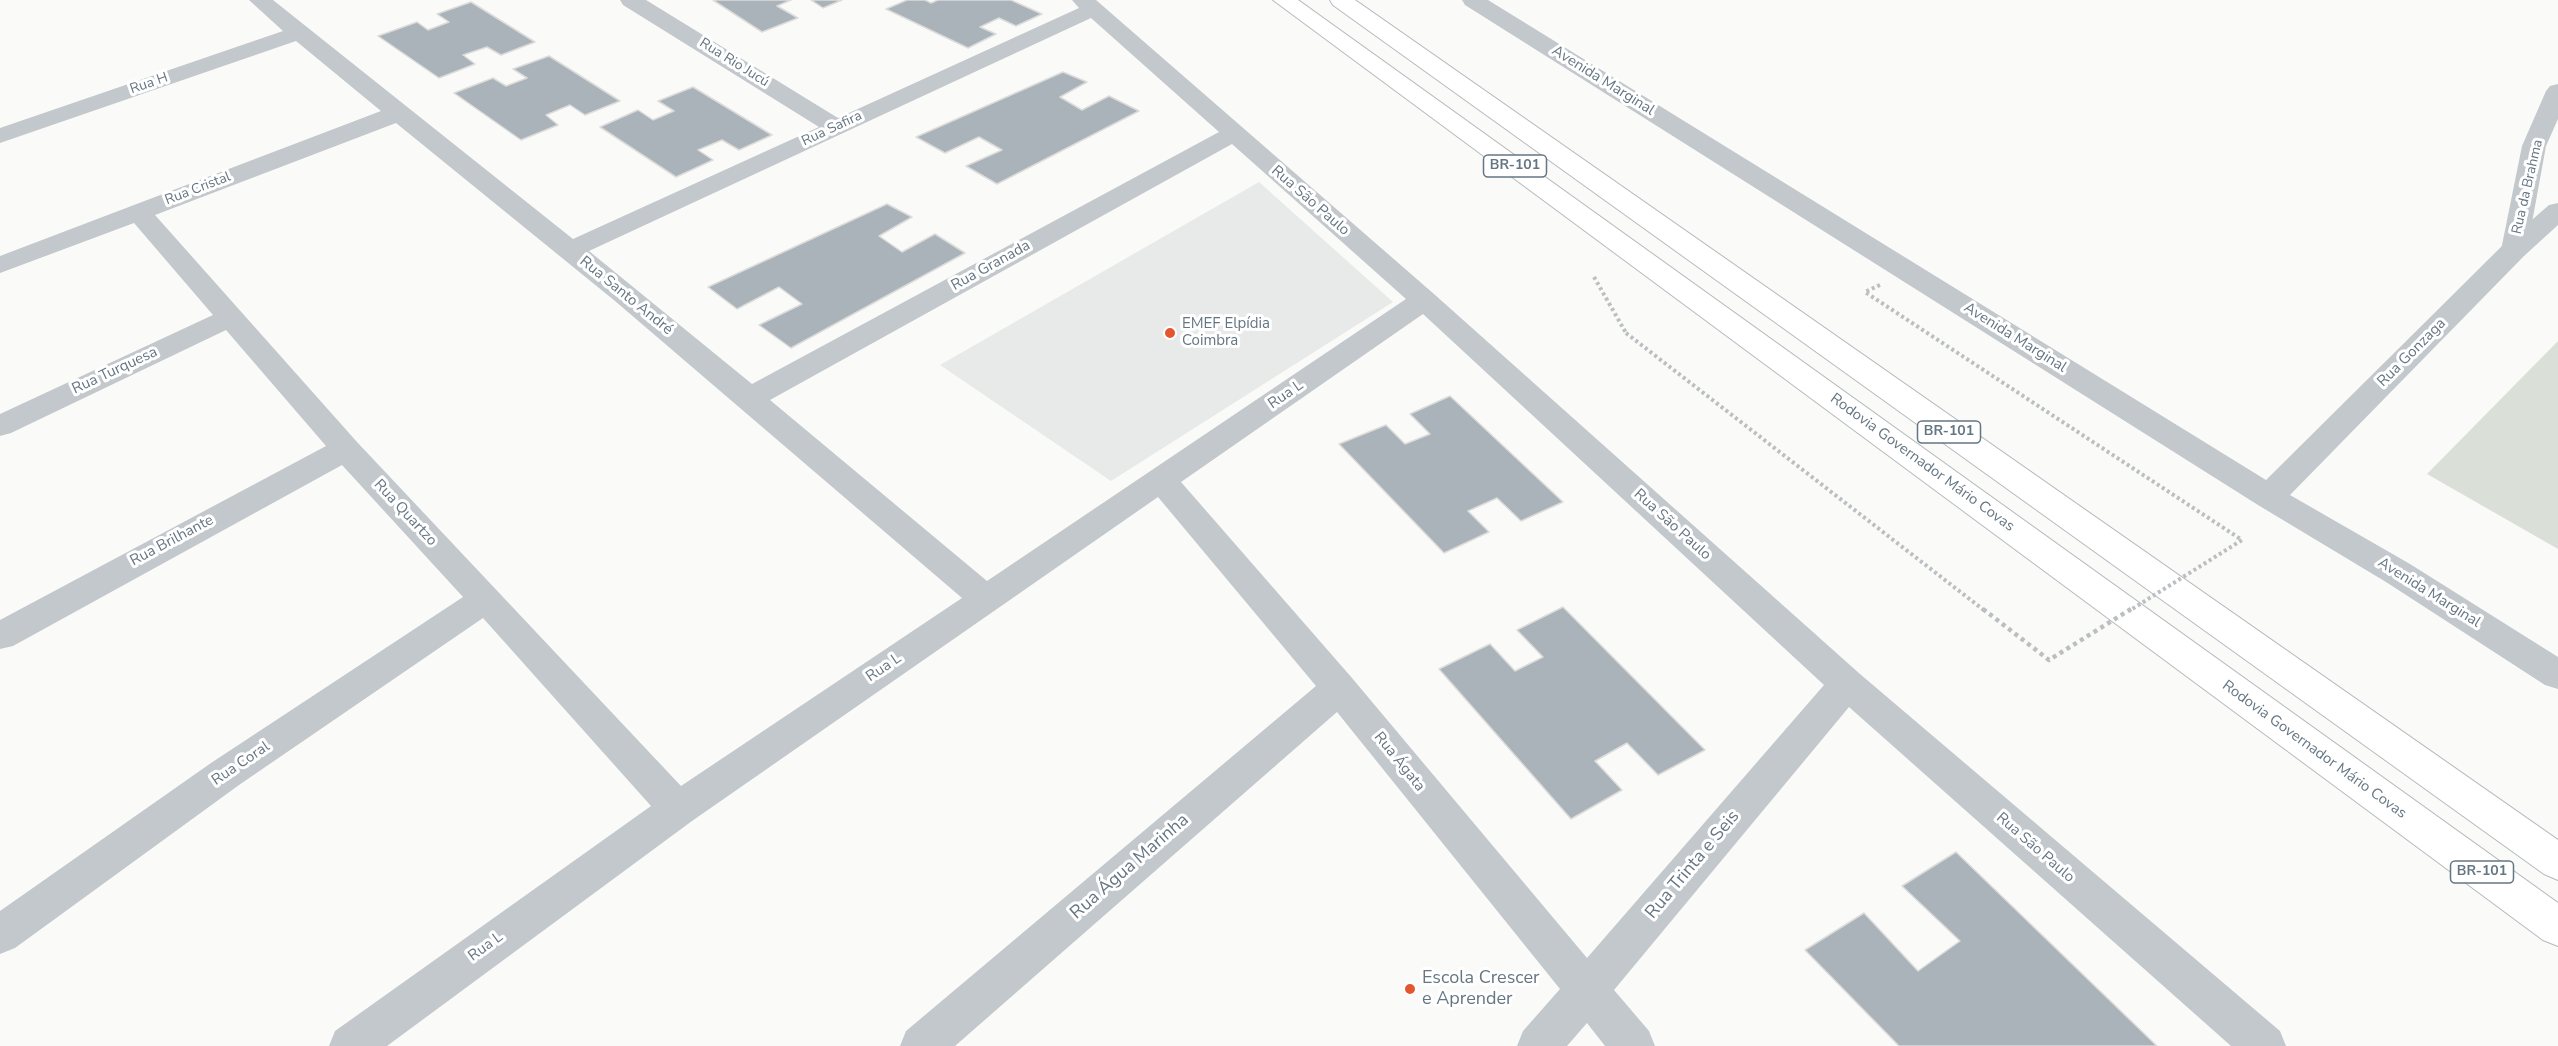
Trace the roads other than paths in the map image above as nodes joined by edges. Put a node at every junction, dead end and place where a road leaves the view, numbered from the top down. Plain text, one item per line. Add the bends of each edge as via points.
1 (260, 0) edge
2 (631, 0) edge
3 (1284, 0) edge
4 (1341, 0) edge
5 (1473, 0) edge
6 (1088, 4) edge
7 (298, 33) junction
8 (2558, 90) edge
9 (396, 114) junction
10 (836, 127) junction
11 (1233, 134) junction
12 (0, 136) edge
13 (138, 211) junction
14 (2558, 211) edge
15 (570, 250) junction
16 (2514, 250) junction
17 (0, 264) edge
18 (1424, 300) junction
19 (231, 316) junction
20 (750, 398) junction
21 (0, 426) edge
22 (346, 449) junction
23 (1162, 481) junction
24 (2269, 497) junction
25 (486, 599) junction
26 (986, 599) junction
27 (0, 636) edge
28 (2558, 675) edge
29 (1847, 684) junction
30 (1339, 688) junction
31 (678, 809) junction
32 (2406, 818) junction
33 (2558, 862) edge
34 (2558, 927) edge
35 (0, 935) edge
36 (2558, 943) edge
37 (1587, 989) junction
38 (351, 1046) edge
39 (922, 1046) edge
40 (1539, 1046) edge
41 (1633, 1046) edge
42 (2264, 1046) edge

1 - 7 street, Rua Santo André
2 - 10 street, Rua Rio Jucú
3 - 32 main road, Rodovia Governador Mário Covas / BR-101
4 - 33 main road, BR-101
5 - 24 street, Avenida Marginal
6 - 10 street, Rua Safira
6 - 11 street, Rua São Paulo
7 - 9 street, Rua Santo André
7 - 12 street, Rua H
8 - 16 street, Rua da Brahma via 2534,146
9 - 13 street, Rua Cristal
9 - 15 street, Rua Santo André
10 - 15 street, Rua Safira
11 - 18 street, Rua São Paulo
11 - 20 street, Rua Granada
13 - 17 street, Rua Cristal
13 - 19 street, Rua Quartzo
14 - 16 street, Rua Gonzaga
15 - 20 street, Rua Santo André
16 - 24 street, Rua Gonzaga
18 - 23 street, Rua L
18 - 29 street, Rua São Paulo
19 - 21 street, Rua Turquesa
19 - 22 street, Rua Quartzo
20 - 26 street, Rua Santo André
22 - 25 street, Rua Quartzo
22 - 27 street, Rua Brilhante
23 - 26 street, Rua L
23 - 30 street, Rua Ágata
24 - 28 street, Avenida Marginal
25 - 31 street, Rua Quartzo
25 - 35 street, Rua Coral via 225,774
26 - 31 street, Rua L
29 - 37 street, Rua Trinta e Seis
29 - 42 street, Rua São Paulo
30 - 37 street, Rua Ágata
30 - 39 street, Rua Água Marinha
31 - 38 street, Rua L
32 - 34 main road, Rodovia Governador Mário Covas / BR-101
32 - 36 main road
37 - 40 street, Rua Trinta e Seis
37 - 41 street, Rua Ágata

